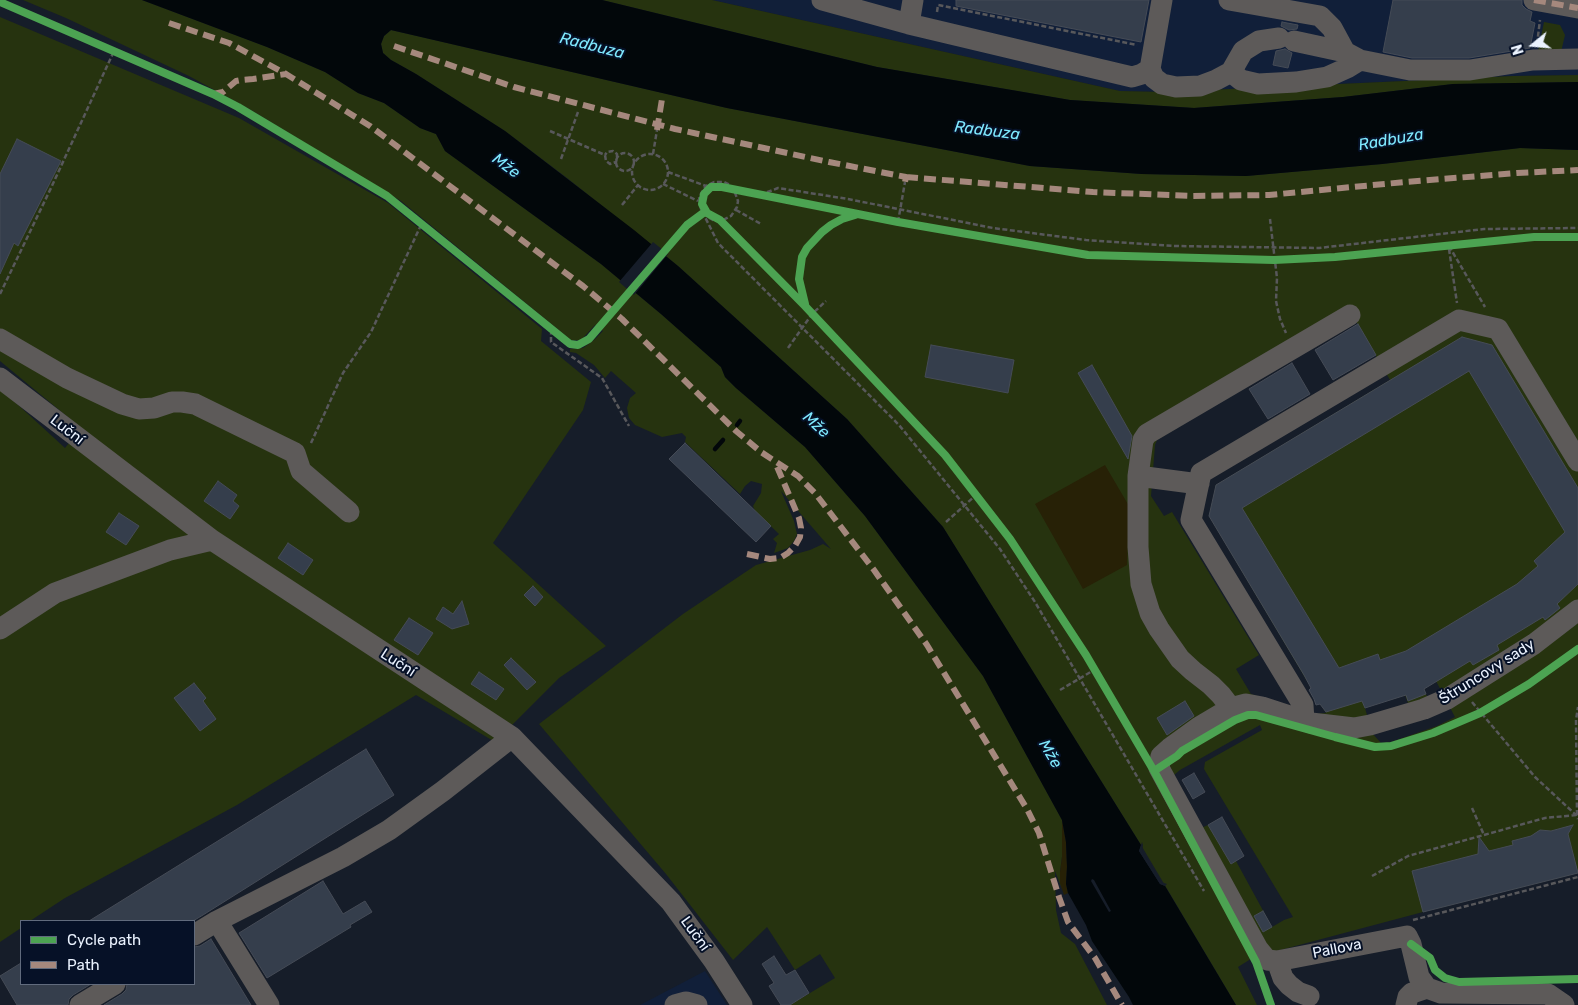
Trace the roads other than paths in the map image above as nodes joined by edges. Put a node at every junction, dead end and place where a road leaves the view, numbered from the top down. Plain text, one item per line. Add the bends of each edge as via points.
1 (822, 0) edge
2 (913, 0) edge
3 (1162, 0) edge
4 (1229, 0) edge
5 (1534, 0) edge
6 (1578, 8) edge
7 (909, 24) junction
8 (1353, 56) junction
9 (1152, 58) junction
10 (1578, 59) edge
11 (1232, 72) junction
12 (1350, 315) dead end
13 (0, 339) edge
14 (0, 378) edge
15 (1578, 461) edge
16 (1138, 476) junction
17 (1199, 484) junction
18 (349, 512) dead end
19 (212, 540) junction
20 (1578, 610) edge
21 (0, 628) edge
22 (1231, 708) junction
23 (1304, 721) junction
24 (512, 737) junction
25 (217, 921) junction
26 (195, 934) edge
27 (1272, 960) junction
28 (113, 985) edge
29 (1427, 988) junction
30 (1309, 996) dead end
31 (80, 1005) edge
32 (269, 1005) edge
33 (675, 1005) edge
34 (696, 1005) edge
35 (742, 1005) edge
36 (1406, 1005) edge
37 (1564, 1005) edge

1 - 7 street
2 - 7 street
3 - 9 street
4 - 8 street via 1320,16
5 - 6 street
7 - 9 street via 1132,77 1142,74
8 - 10 street via 1410,70 1470,70 1533,60
8 - 11 street via 1347,68 1327,77 1296,82 1258,84 1241,80
8 - 11 street via 1287,40 1259,41 1243,51
9 - 11 street via 1154,78 1162,84 1176,87 1200,86
12 - 16 street via 1147,434 1143,440
13 - 18 street via 67,378 122,404 138,409 172,402 195,404 295,453 301,471
14 - 19 street, Luční
15 - 17 street via 1498,329 1459,320 1201,473
16 - 17 street
16 - 22 street via 1139,572 1150,612 1180,658 1222,695
17 - 23 street via 1191,520 1303,706
19 - 21 street via 170,550 56,593
19 - 24 street, Luční
20 - 23 street, Štruncovy sady via 1534,644 1447,700 1424,710 1354,728
22 - 23 street, Štruncovy sady via 1246,704 1258,706
22 - 27 street, Štruncovy sady via 1170,748 1161,756 1159,768 1258,949
24 - 25 street via 389,830 343,858
24 - 35 street, Luční via 671,902
25 - 26 street
25 - 32 street
27 - 29 street, Pallova via 1406,929 1419,977
27 - 30 street, Štruncovy sady via 1289,985
28 - 31 street
29 - 36 street via 1412,993
29 - 37 street via 1441,993 1548,994
33 - 34 street via 686,1002

